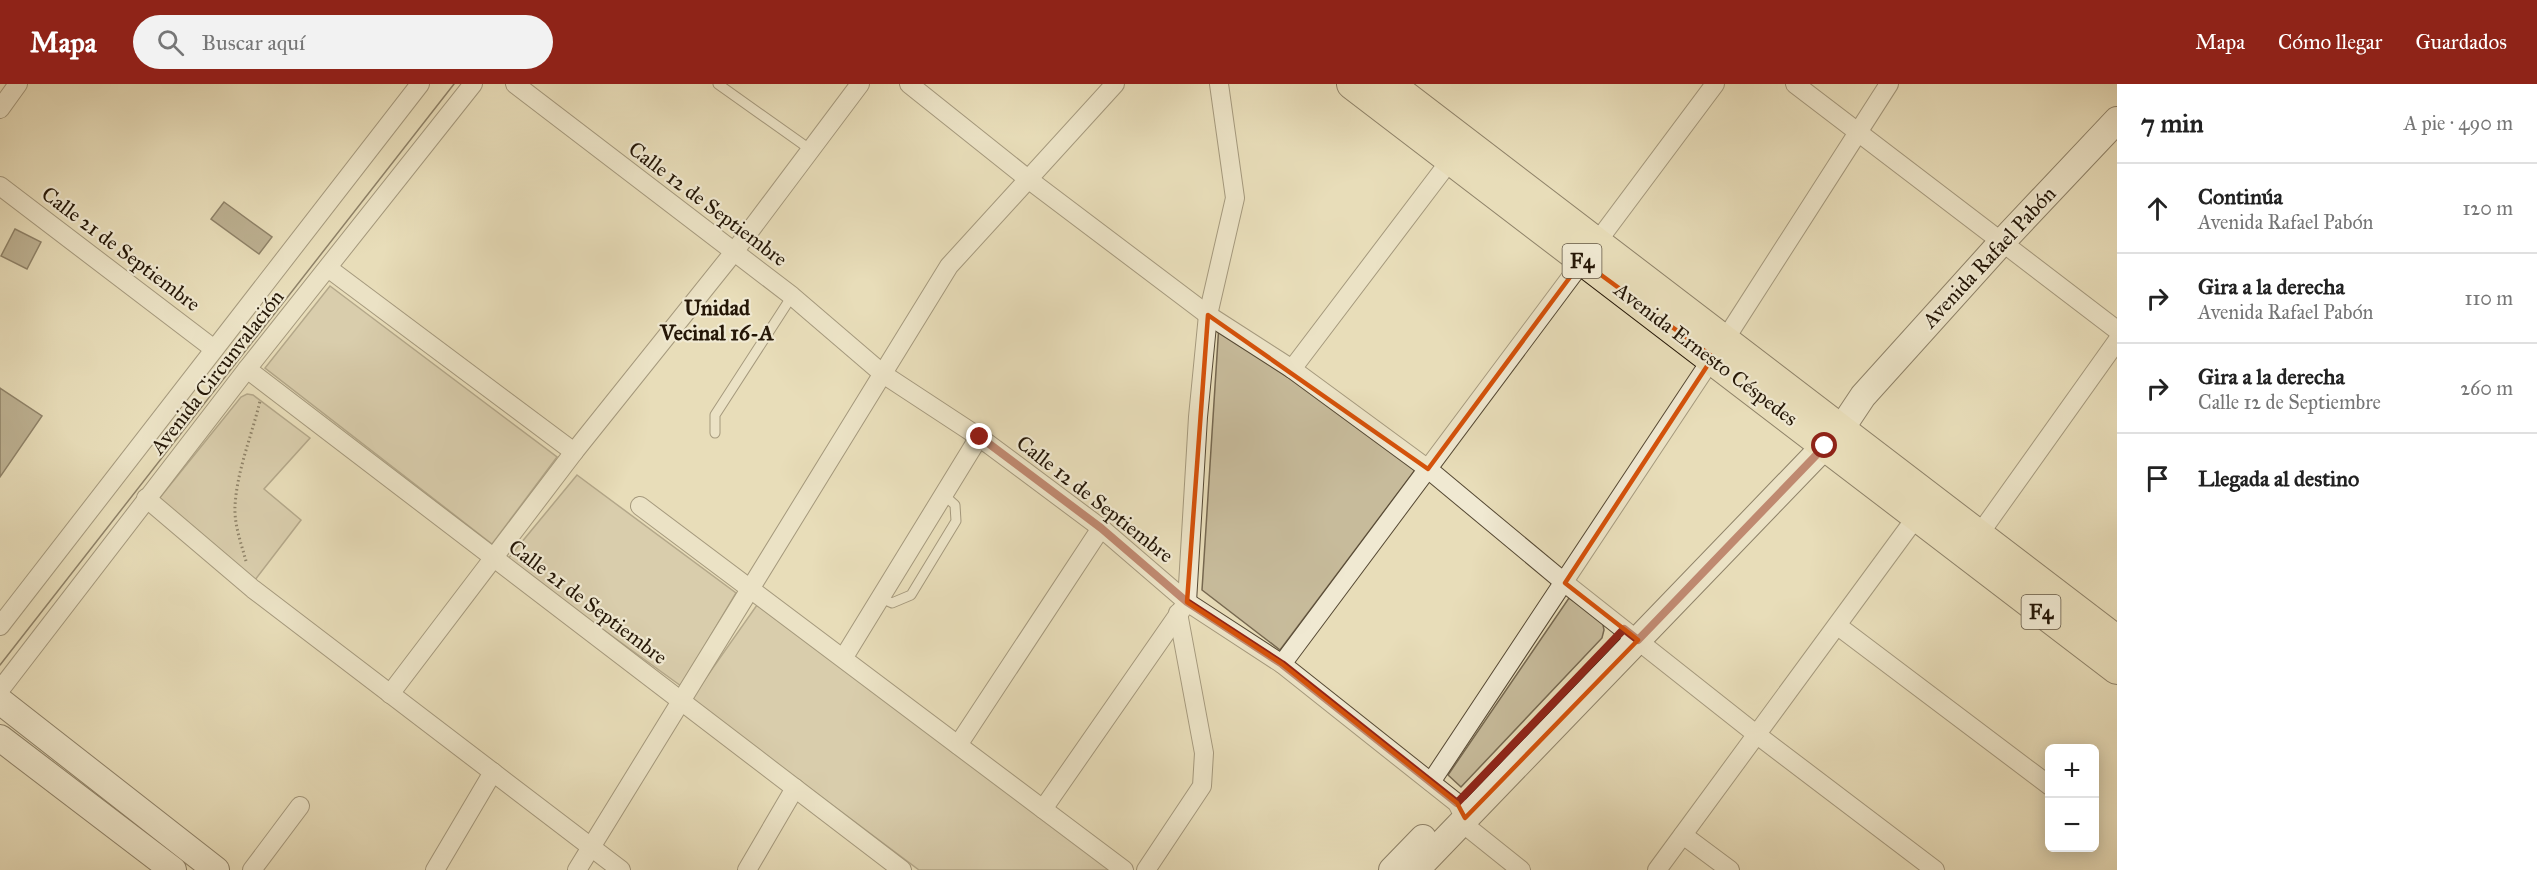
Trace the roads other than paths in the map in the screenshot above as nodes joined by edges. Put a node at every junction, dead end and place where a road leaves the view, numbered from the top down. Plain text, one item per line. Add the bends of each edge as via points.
1 (18, 84) edge
2 (420, 84) edge
3 (473, 84) edge
4 (515, 84) edge
5 (718, 84) edge
6 (860, 84) edge
7 (909, 84) edge
8 (1115, 84) edge
9 (1219, 84) edge
10 (1352, 84) edge
11 (1389, 84) edge
12 (1715, 84) edge
13 (1795, 84) edge
14 (1889, 84) edge
15 (0, 109) edge
16 (2117, 120) edge
17 (1858, 132) junction
18 (811, 150) junction
19 (1452, 158) junction
20 (1028, 179) junction
21 (0, 186) edge
22 (2001, 243) junction
23 (1589, 251) junction
24 (735, 252) junction
25 (328, 268) junction
26 (792, 296) junction
27 (1208, 315) junction
28 (2117, 330) edge
29 (2117, 341) edge
30 (214, 349) junction
31 (1718, 349) junction
32 (247, 369) junction
33 (1292, 369) junction
34 (883, 374) junction
35 (715, 433) dead end
36 (1827, 433) junction
37 (980, 437) junction
38 (574, 452) junction
39 (1428, 469) junction
40 (944, 495) junction
41 (146, 498) junction
42 (640, 506) dead end
43 (1917, 516) junction
44 (1101, 528) junction
45 (1972, 545) junction
46 (494, 560) junction
47 (1565, 583) junction
48 (752, 587) junction
49 (881, 598) junction
50 (1182, 607) junction
51 (0, 626) edge
52 (1838, 626) junction
53 (1631, 634) junction
54 (2117, 641) edge
55 (844, 657) junction
56 (1282, 664) junction
57 (2117, 669) edge
58 (0, 690) edge
59 (390, 694) junction
60 (0, 701) edge
61 (681, 701) junction
62 (1756, 734) junction
63 (0, 738) edge
64 (958, 745) junction
65 (493, 772) junction
66 (1431, 782) junction
67 (2045, 783) edge
68 (795, 789) junction
69 (300, 806) dead end
70 (1043, 809) junction
71 (1461, 811) junction
72 (1683, 835) junction
73 (591, 846) junction
74 (173, 870) edge
75 (216, 870) edge
76 (252, 870) edge
77 (435, 870) edge
78 (577, 870) edge
79 (621, 870) edge
80 (747, 870) edge
81 (902, 870) edge
82 (1124, 870) edge
83 (1146, 870) edge
84 (1392, 870) edge
85 (1416, 870) edge
86 (1521, 870) edge
87 (1657, 870) edge
88 (1730, 870) edge
89 (1935, 870) edge

1 - 15 street
2 - 30 street, Avenida Circunvalación
3 - 25 street, Avenida Circunvalación
4 - 24 street, Calle 12 de Septiembre
5 - 18 lane
6 - 18 street
7 - 20 street
8 - 20 street
9 - 27 street via 1234,198
10 - 19 highway, Avenida Ernesto Céspedes / F4
11 - 23 highway, Avenida Ernesto Céspedes / F4
12 - 23 street
13 - 17 street
14 - 17 street
16 - 22 main road, Avenida Rafael Pabón
17 - 22 street
17 - 31 street
18 - 24 street
19 - 23 highway, Avenida Ernesto Céspedes / F4
19 - 33 street
20 - 27 street
20 - 34 street via 950,266
21 - 30 street, Calle 21 de Septiembre
22 - 28 street
22 - 36 main road, Avenida Rafael Pabón
23 - 31 highway, Avenida Ernesto Céspedes / F4
23 - 39 street
24 - 26 street, Calle 12 de Septiembre
24 - 38 street
25 - 32 street, Avenida Circunvalación
25 - 38 street
26 - 34 street, Calle 12 de Septiembre
26 - 35 lane via 716,416
27 - 33 street
27 - 50 street
29 - 45 street
30 - 51 street, Avenida Circunvalación
31 - 36 highway, Avenida Ernesto Céspedes / F4
31 - 47 street
32 - 41 street, Avenida Circunvalación
32 - 46 street, Calle 21 de Septiembre
33 - 39 street
34 - 37 street, Calle 12 de Septiembre
34 - 48 street
36 - 43 highway, Avenida Ernesto Céspedes / F4
36 - 45 highway, Avenida Ernesto Céspedes / F4
36 - 53 main road, Avenida Rafael Pabón
37 - 40 street
37 - 44 street, Calle 12 de Septiembre
38 - 46 street
39 - 47 street
39 - 56 street
40 - 49 street
40 - 49 lane via 955,505 956,521 911,595 892,603
41 - 58 street, Avenida Circunvalación
41 - 59 street via 253,589
42 - 48 street
43 - 45 highway, Avenida Ernesto Céspedes / F4
43 - 52 street
44 - 50 street, Calle 12 de Septiembre
44 - 64 street
45 - 54 highway, Avenida Ernesto Céspedes / F4
45 - 57 highway, Avenida Ernesto Céspedes / F4
46 - 59 street
46 - 61 street, Calle 21 de Septiembre
47 - 53 street
47 - 66 street
48 - 55 street
48 - 61 street
49 - 55 street
50 - 56 street, Calle 12 de Septiembre
50 - 70 street
50 - 83 street via 1204,753 1202,786
52 - 62 street
52 - 67 street
53 - 62 street
53 - 71 main road, Avenida Rafael Pabón
55 - 64 street
56 - 66 street, Calle 12 de Septiembre
59 - 65 street
60 - 75 main road
61 - 68 street, Calle 21 de Septiembre
61 - 73 street
62 - 72 street
62 - 89 street
63 - 74 main road
64 - 70 street
65 - 73 street
65 - 77 street
66 - 71 street, Calle 12 de Septiembre
68 - 80 street
68 - 81 street, Calle 21 de Septiembre
69 - 76 street
70 - 82 street
71 - 84 main road, Avenida Rafael Pabón
71 - 85 main road, Avenida Rafael Pabón
71 - 86 street, Calle 12 de Septiembre via 1471,830
72 - 87 street
72 - 88 street
73 - 78 street
73 - 79 street

